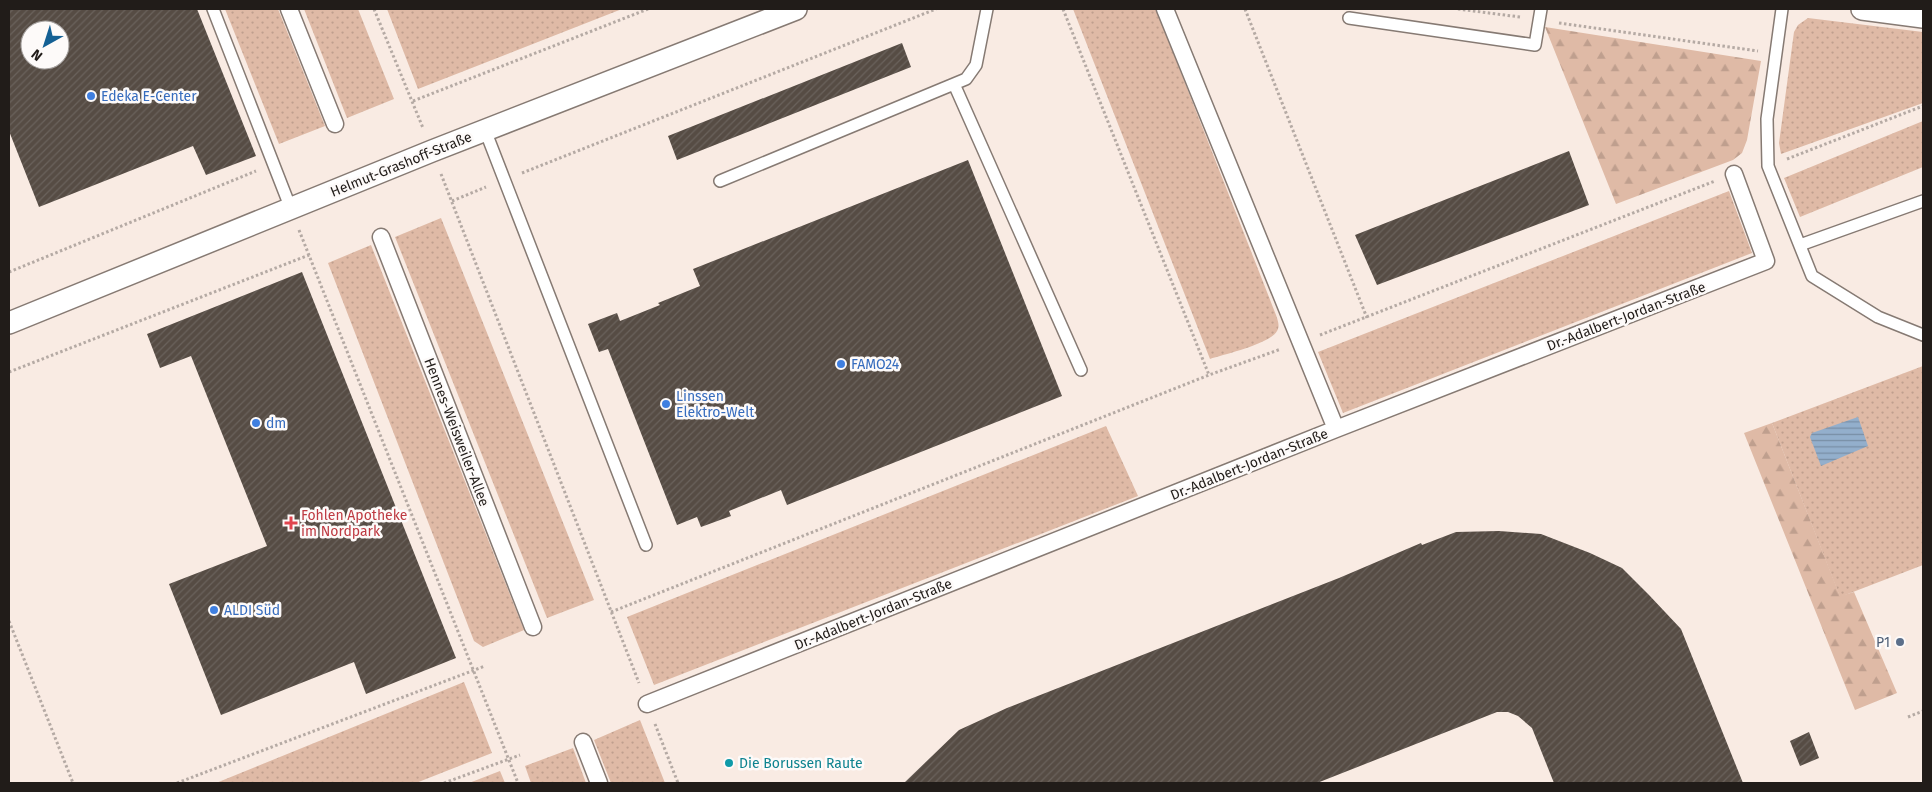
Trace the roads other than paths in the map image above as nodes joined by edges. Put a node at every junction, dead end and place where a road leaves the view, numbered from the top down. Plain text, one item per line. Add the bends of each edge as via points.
1 (213, 9) edge
2 (289, 9) edge
3 (796, 9) edge
4 (987, 9) edge
5 (1165, 9) edge
6 (1782, 9) edge
7 (1862, 9) edge
8 (1540, 14) edge
9 (1923, 17) edge
10 (1349, 18) dead end
11 (954, 84) junction
12 (335, 124) dead end
13 (485, 130) junction
14 (1734, 174) road end
15 (720, 181) dead end
16 (1923, 200) edge
17 (291, 209) junction
18 (381, 237) dead end
19 (1800, 245) junction
20 (9, 323) edge
21 (1923, 335) edge
22 (1082, 370) dead end
23 (1336, 429) junction
24 (646, 545) dead end
25 (533, 628) dead end
26 (647, 704) road end
27 (583, 742) dead end
28 (599, 783) edge

1 - 17 lane
2 - 12 street
3 - 13 street, Helmut-Grashoff-Straße
4 - 11 lane via 976,65 966,78
5 - 23 street
6 - 19 lane via 1767,119 1768,166
7 - 9 street
8 - 10 lane via 1535,45
11 - 15 lane
11 - 22 lane
13 - 17 street, Helmut-Grashoff-Straße
13 - 24 lane
14 - 23 street, Dr.-Adalbert-Jordan-Straße via 1766,261
16 - 19 lane
17 - 20 street, Helmut-Grashoff-Straße
18 - 25 street, Hennes-Weisweiler-Allee
19 - 21 lane via 1812,276 1878,317
23 - 26 street, Dr.-Adalbert-Jordan-Straße
27 - 28 street

